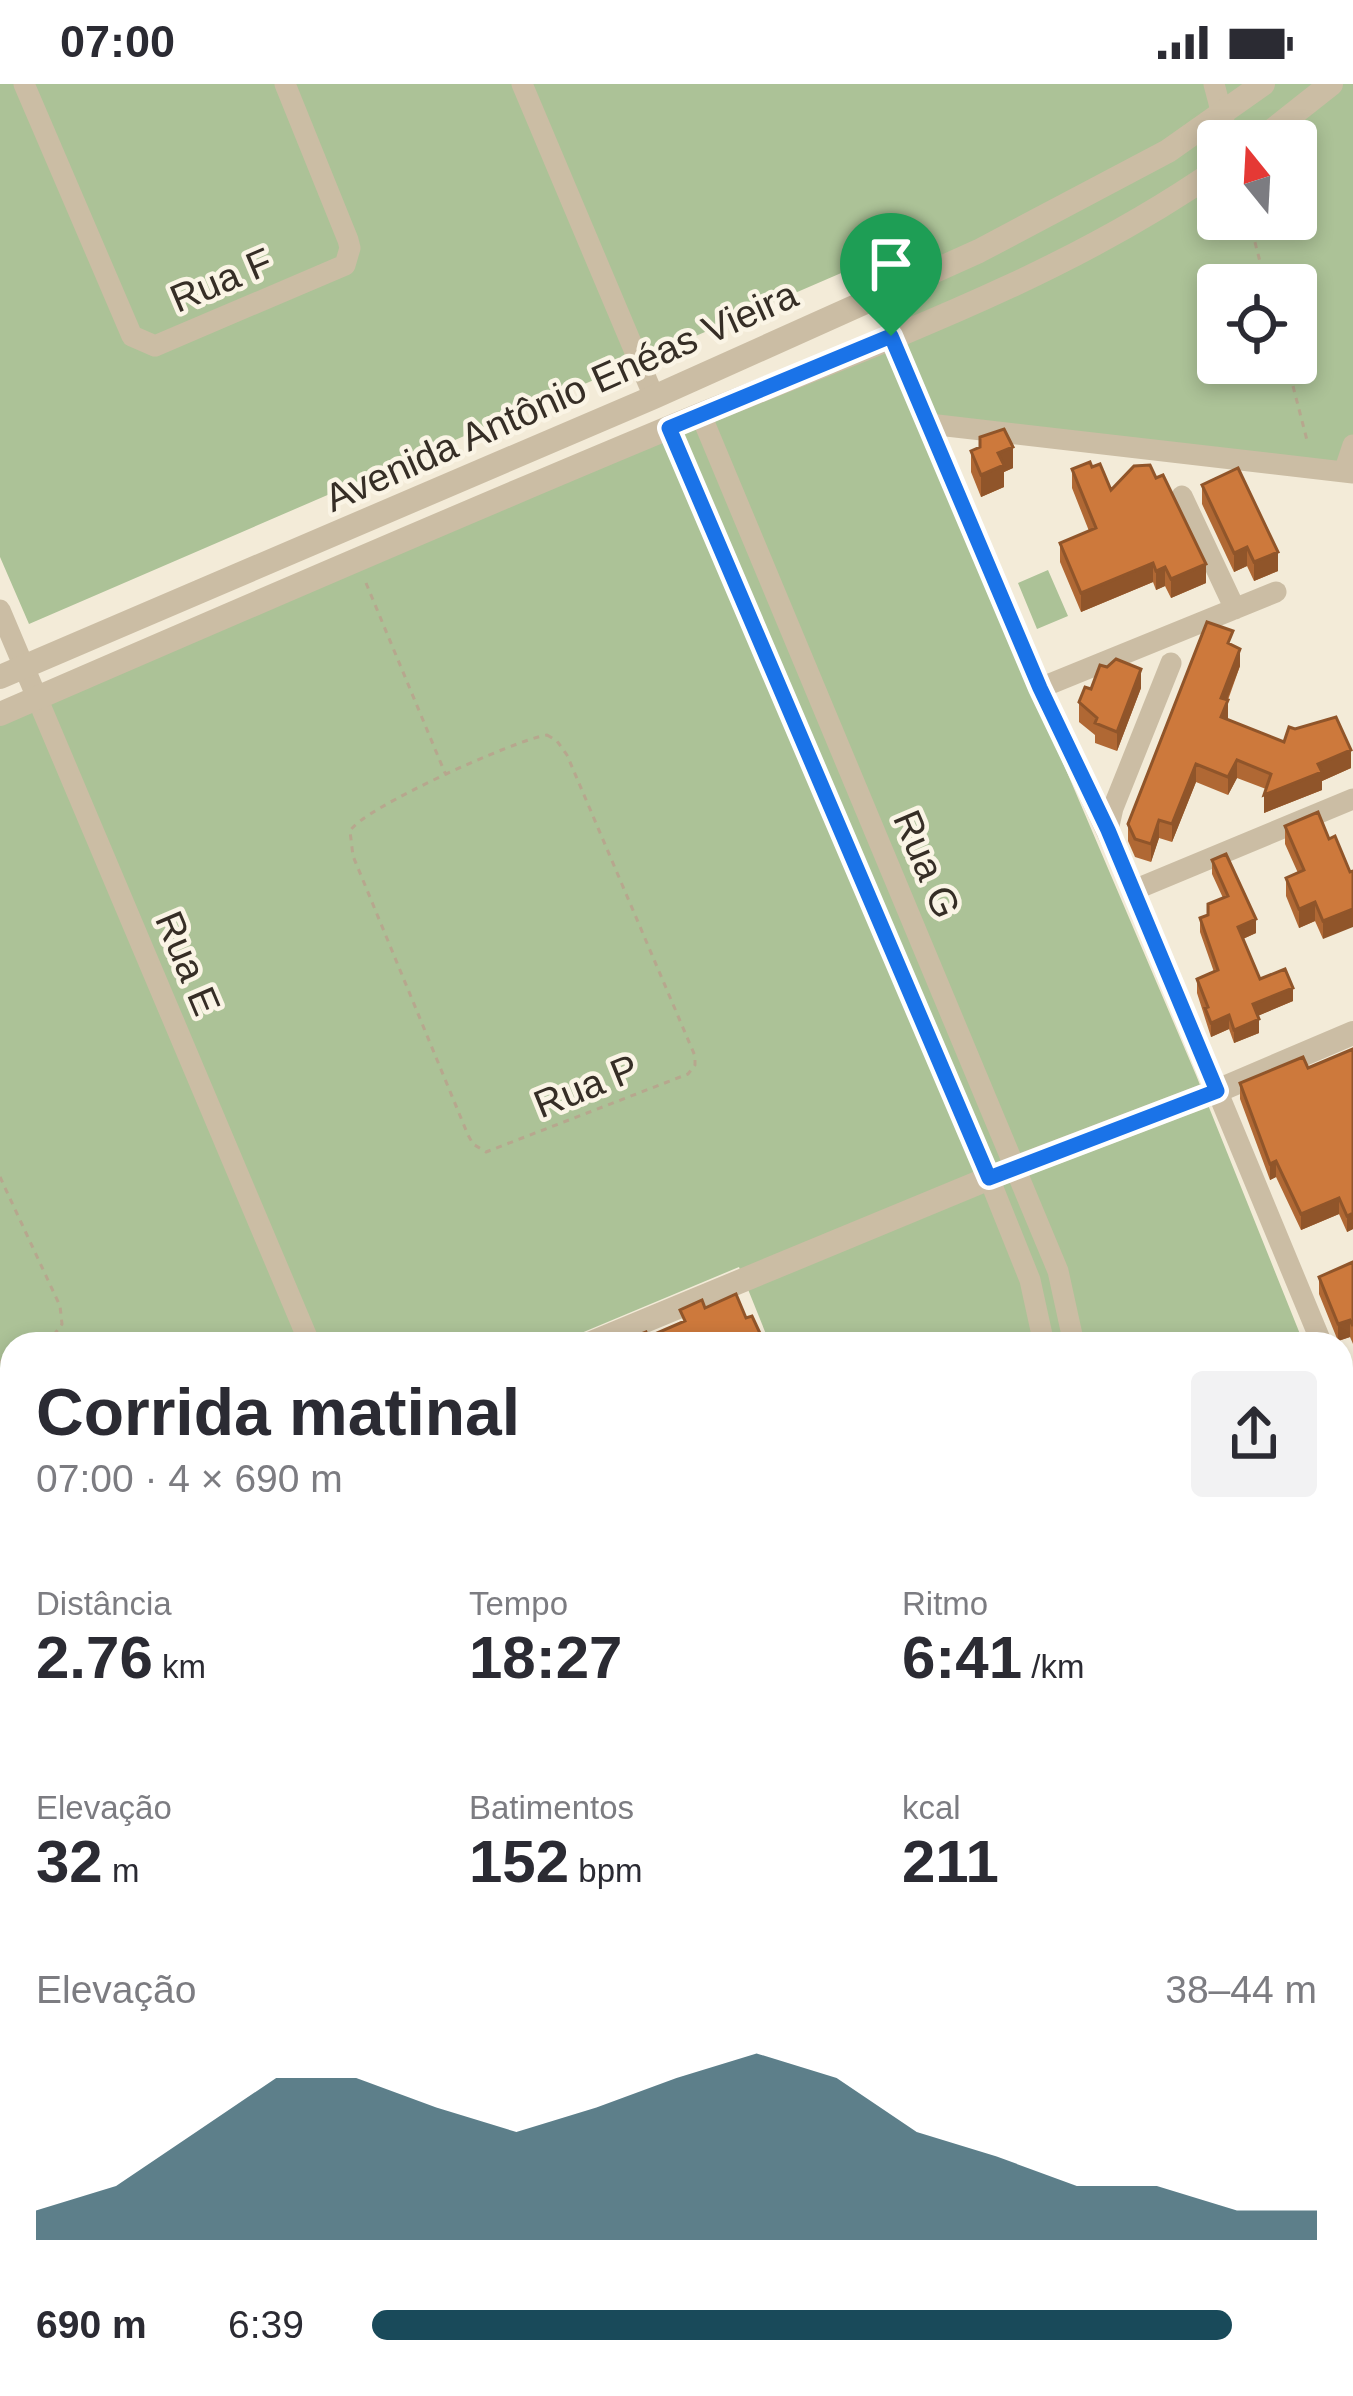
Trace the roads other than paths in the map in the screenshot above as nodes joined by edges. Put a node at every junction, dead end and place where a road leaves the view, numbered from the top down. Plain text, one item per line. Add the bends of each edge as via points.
1 (24, 84) edge
2 (285, 84) edge
3 (522, 84) edge
4 (1214, 84) edge
5 (1263, 84) edge
6 (1330, 84) edge
7 (1223, 120) edge
8 (1233, 120) edge
9 (1285, 120) edge
10 (1197, 143) edge
11 (1197, 182) edge
12 (891, 336) junction
13 (654, 397) junction
14 (701, 415) junction
15 (929, 424) junction
16 (669, 428) junction
17 (1353, 445) edge
18 (1349, 473) edge
19 (1182, 496) dead end
20 (1276, 592) dead end
21 (1235, 609) junction
22 (0, 610) edge
23 (1171, 663) dead end
24 (12, 672) edge
25 (1040, 688) junction
26 (37, 698) junction
27 (0, 714) edge
28 (1353, 799) edge
29 (1108, 830) junction
30 (1134, 890) junction
31 (1353, 1034) edge
32 (1217, 1091) junction
33 (1014, 1168) junction
34 (989, 1178) junction
35 (305, 1332) edge
36 (618, 1332) edge
37 (1041, 1332) edge
38 (1071, 1332) edge
39 (1319, 1332) edge

1 - 2 street, Rua F via 133,336 155,346 345,265 348,240
3 - 13 street
4 - 7 street
5 - 8 street, Avenida Antônio Enéas Vieira
6 - 9 street
10 - 13 street, Avenida Antônio Enéas Vieira
11 - 12 street, Avenida Antônio Enéas Vieira via 1051,268
12 - 14 street, Avenida Antônio Enéas Vieira
12 - 15 street
13 - 24 street, Avenida Antônio Enéas Vieira
14 - 16 street, Avenida Antônio Enéas Vieira
14 - 33 street, Rua G
15 - 18 street
15 - 25 street
16 - 26 street, Avenida Antônio Enéas Vieira
16 - 34 street, Rua G
17 - 18 street
19 - 21 street
20 - 21 street
21 - 25 street
22 - 24 street, Rua E
23 - 29 street
24 - 26 street, Rua E
25 - 29 street
26 - 27 street, Avenida Antônio Enéas Vieira
26 - 35 street, Rua E
28 - 30 street
29 - 30 street
30 - 32 street
31 - 32 street
32 - 33 street
32 - 39 street via 1307,1283
33 - 34 street
33 - 38 street, Rua G via 1058,1271
34 - 36 street
34 - 37 street, Rua G

